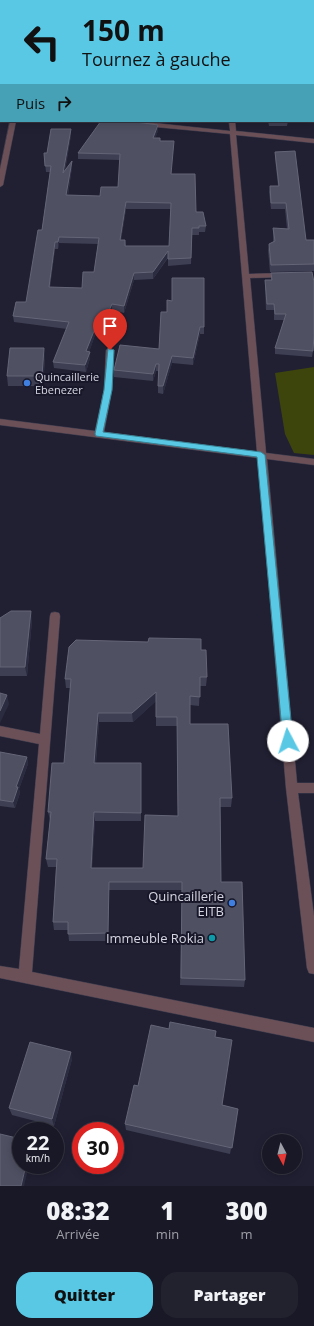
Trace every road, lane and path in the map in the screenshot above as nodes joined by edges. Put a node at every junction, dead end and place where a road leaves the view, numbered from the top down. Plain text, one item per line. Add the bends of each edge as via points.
1 (13, 122) edge
2 (232, 122) edge
3 (140, 124) edge
4 (234, 132) junction
5 (314, 141) edge
6 (0, 185) edge
7 (290, 274) edge
8 (246, 276) junction
9 (110, 350) dead end
10 (0, 422) edge
11 (99, 434) junction
12 (261, 455) junction
13 (314, 462) edge
14 (55, 616) dead end
15 (0, 731) edge
16 (44, 740) junction
17 (292, 788) junction
18 (314, 788) edge
19 (314, 968) edge
20 (0, 972) edge
21 (25, 976) junction
22 (314, 1035) edge

1 - 6 street
2 - 4 street
3 - 4 street
4 - 5 street
4 - 8 street
7 - 8 street
8 - 12 street
9 - 11 street via 108,390
10 - 11 street
11 - 12 street
12 - 13 street
12 - 17 street
14 - 16 street
15 - 16 street
16 - 21 street
17 - 18 street
17 - 19 street
20 - 21 street
21 - 22 street

